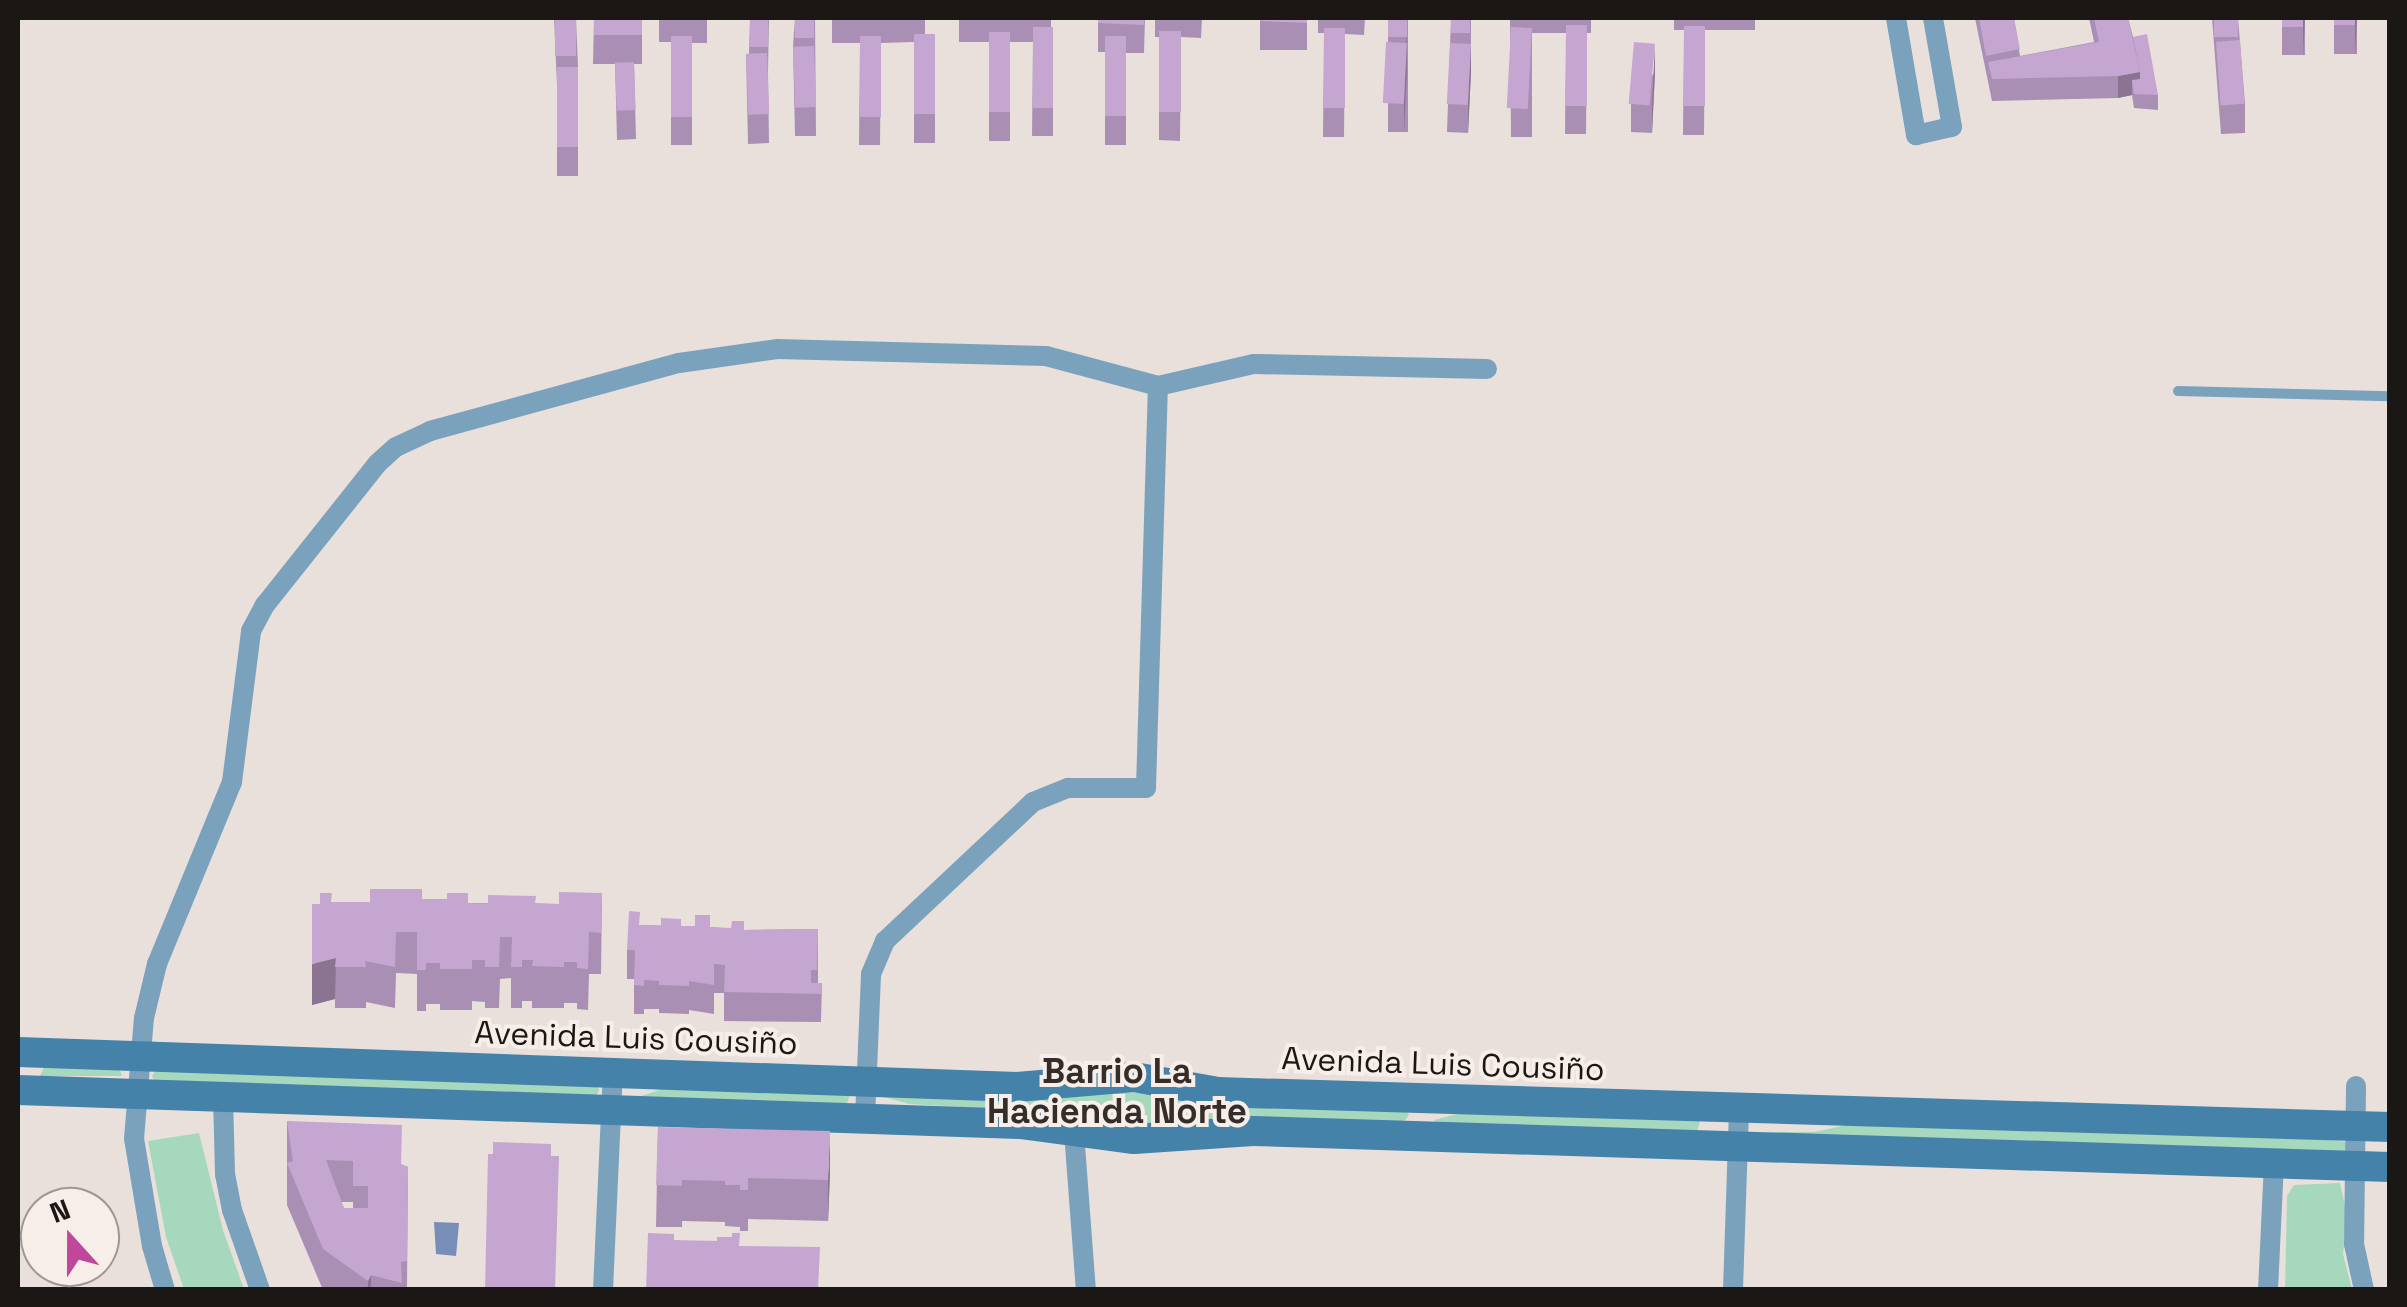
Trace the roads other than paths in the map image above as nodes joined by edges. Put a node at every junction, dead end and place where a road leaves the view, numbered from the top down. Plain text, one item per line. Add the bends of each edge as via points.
1 (1896, 18) edge
2 (1933, 18) edge
3 (1486, 369) dead end
4 (1158, 386) junction
5 (2178, 392) dead end
6 (2390, 396) edge
7 (23, 1052) edge
8 (140, 1056) junction
9 (614, 1073) junction
10 (866, 1081) junction
11 (2356, 1086) dead end
12 (22, 1090) edge
13 (137, 1094) junction
14 (223, 1097) junction
15 (1425, 1098) junction
16 (1739, 1108) junction
17 (611, 1112) junction
18 (865, 1118) junction
19 (2356, 1126) junction
20 (2390, 1127) edge
21 (1074, 1132) junction
22 (1423, 1137) junction
23 (1738, 1148) junction
24 (2274, 1163) junction
25 (2356, 1166) junction
26 (2390, 1167) edge
27 (165, 1290) edge
28 (260, 1290) edge
29 (602, 1290) edge
30 (1086, 1290) edge
31 (1732, 1290) edge
32 (2268, 1290) edge
33 (2364, 1290) edge

1 - 2 street via 1916,135 1952,127
3 - 4 street via 1254,364
4 - 8 street via 1046,356 777,349 678,363 430,430 396,446 250,631 232,782 156,964
4 - 10 street via 1146,788 1068,788 1033,802 885,941 871,974
5 - 6 lane
7 - 8 street, Avenida Luis Cousiño
7 - 12 street
8 - 9 street, Avenida Luis Cousiño
8 - 13 street
9 - 10 street, Avenida Luis Cousiño
9 - 17 street
10 - 15 street, Avenida Luis Cousiño via 1050,1087 1134,1077 1216,1092
10 - 18 street
11 - 19 street
12 - 13 street
13 - 14 street
13 - 27 street via 134,1139
14 - 17 street
14 - 28 street via 224,1174
15 - 16 street, Avenida Luis Cousiño
15 - 22 street
16 - 19 street, Avenida Luis Cousiño
16 - 23 street
17 - 18 street
17 - 29 street
18 - 21 street
19 - 20 street, Avenida Luis Cousiño
19 - 25 street
21 - 22 street via 1134,1139 1254,1131
21 - 30 street
22 - 23 street
23 - 24 street
23 - 31 street
24 - 25 street
24 - 32 street
25 - 26 street
25 - 33 street via 2356,1263

